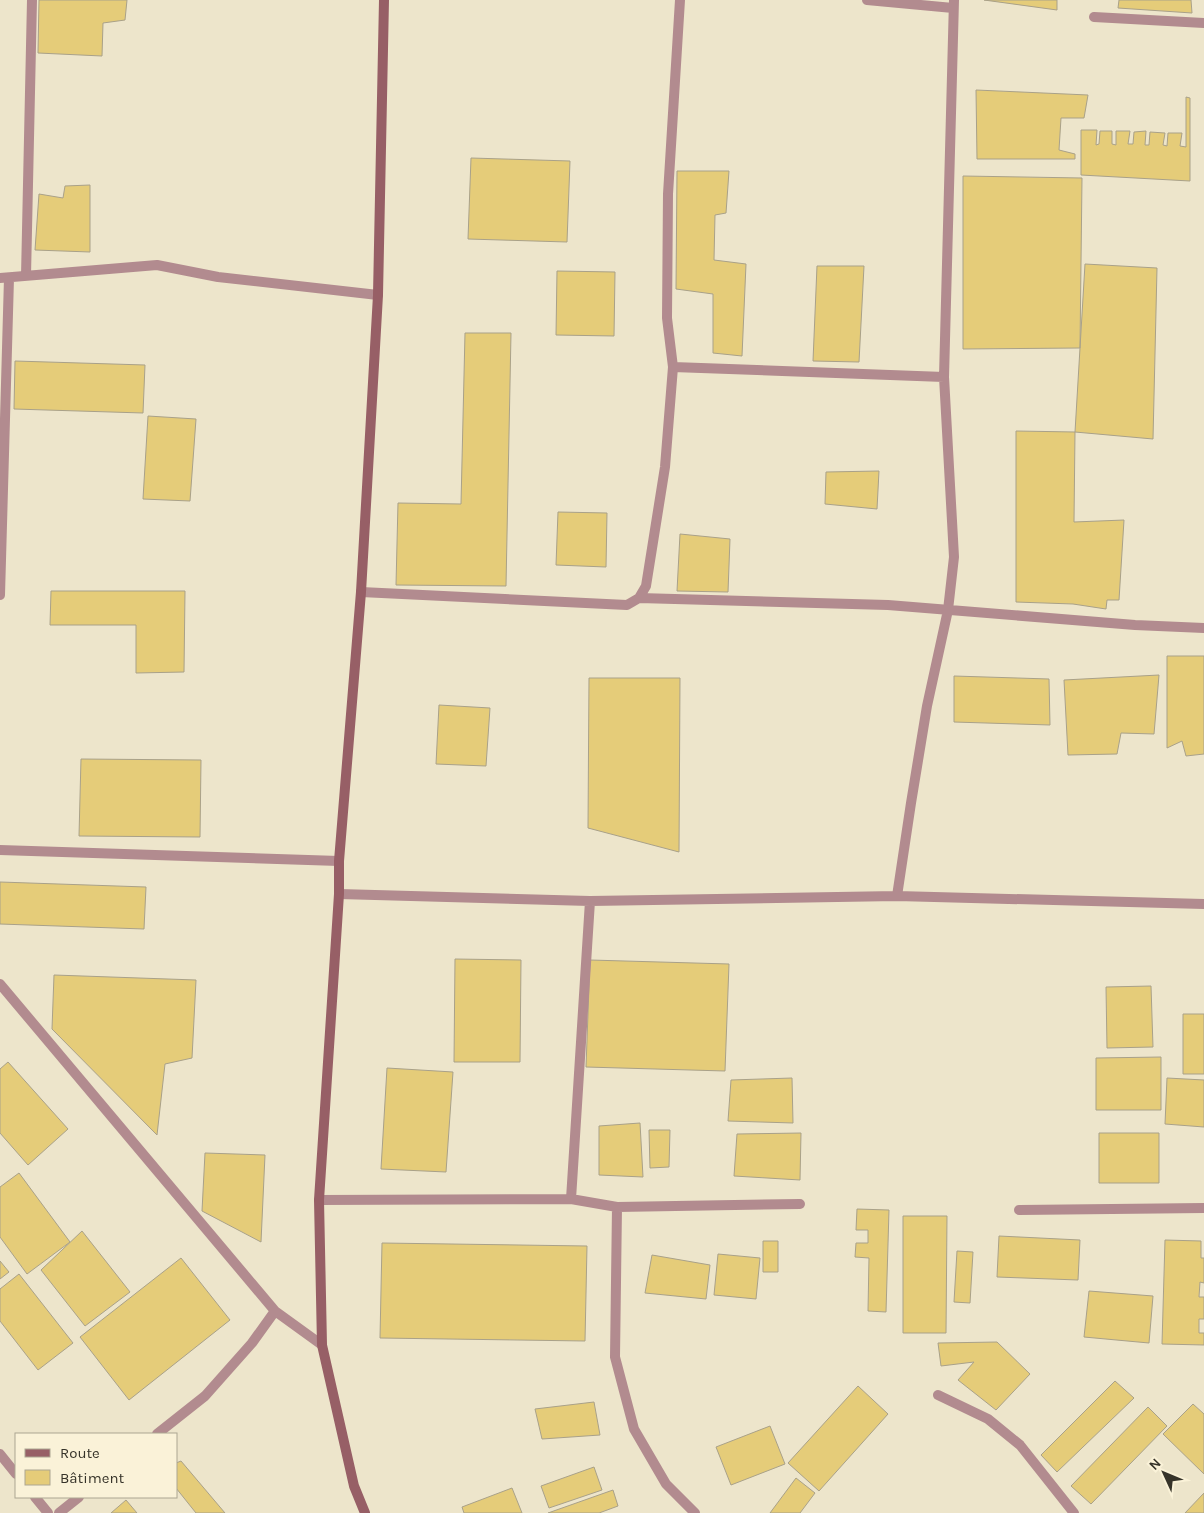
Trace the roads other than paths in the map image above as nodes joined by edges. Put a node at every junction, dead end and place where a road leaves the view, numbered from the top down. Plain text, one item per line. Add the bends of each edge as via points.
1 (32, 0) edge
2 (384, 0) edge
3 (680, 0) edge
4 (867, 0) edge
5 (954, 4) edge
6 (1094, 17) dead end
7 (1204, 23) edge
8 (26, 276) junction
9 (5, 278) edge
10 (378, 295) junction
11 (673, 367) junction
12 (944, 377) junction
13 (362, 592) junction
14 (0, 595) edge
15 (638, 598) junction
16 (948, 610) junction
17 (1204, 628) edge
18 (0, 850) edge
19 (339, 861) junction
20 (339, 894) junction
21 (897, 896) junction
22 (590, 901) junction
23 (1204, 904) edge
24 (0, 984) edge
25 (571, 1199) junction
26 (319, 1200) junction
27 (800, 1204) dead end
28 (617, 1207) junction
29 (1204, 1208) edge
30 (1018, 1210) dead end
31 (275, 1311) junction
32 (322, 1344) junction
33 (938, 1395) dead end
34 (158, 1433) edge
35 (0, 1454) edge
36 (15, 1473) edge
37 (36, 1498) edge
38 (78, 1498) edge
39 (48, 1513) edge
40 (59, 1513) edge
41 (365, 1513) edge
42 (695, 1513) edge
43 (1074, 1513) edge

1 - 8 street
2 - 10 street
3 - 11 street via 668,194 667,318
4 - 5 street
5 - 12 street
6 - 7 street
8 - 9 street
8 - 10 street via 157,265 218,277
9 - 14 street
10 - 13 street
11 - 12 street
11 - 15 street via 666,467 646,586
12 - 16 street via 954,557
13 - 15 street via 627,605
13 - 19 street
15 - 16 street via 888,605
16 - 17 street
16 - 21 street via 910,803
18 - 19 street
19 - 20 street
20 - 22 street
20 - 26 street
21 - 22 street
21 - 23 street
22 - 25 street
24 - 31 street
25 - 26 street
25 - 28 street
26 - 32 street
27 - 28 street
28 - 42 street via 615,1357 634,1429 666,1484
29 - 30 street
31 - 32 street
31 - 34 street via 252,1343 205,1396
32 - 41 street via 354,1486
33 - 43 street via 988,1419 1020,1445
35 - 36 street
37 - 39 street
38 - 40 street

